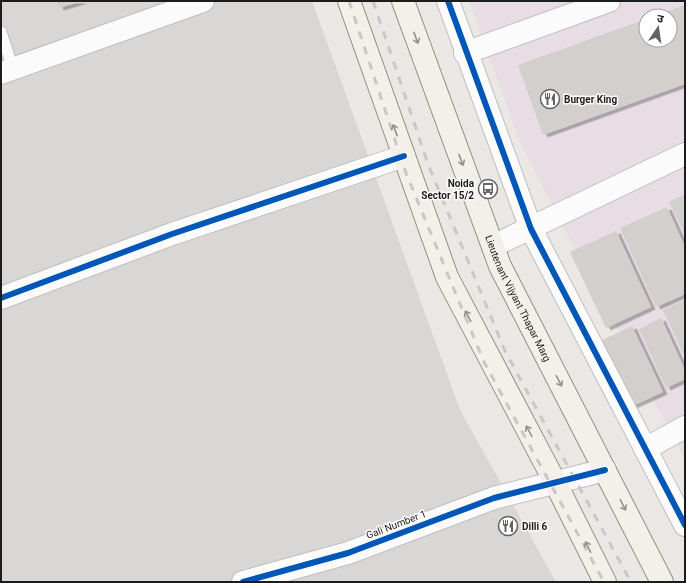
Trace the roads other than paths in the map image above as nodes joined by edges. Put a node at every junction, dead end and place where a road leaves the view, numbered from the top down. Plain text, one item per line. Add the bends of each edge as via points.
1 (203, 1) edge
2 (349, 1) edge
3 (403, 1) edge
4 (448, 1) edge
5 (609, 1) edge
6 (1, 32) edge
7 (465, 53) junction
8 (7, 71) edge
9 (685, 154) edge
10 (404, 156) junction
11 (531, 229) junction
12 (493, 246) junction
13 (1, 298) edge
14 (685, 427) edge
15 (645, 449) junction
16 (605, 470) junction
17 (555, 482) junction
18 (685, 525) edge
19 (243, 582) edge
20 (605, 582) edge
21 (662, 582) edge

1 - 8 street
10 -> 2 main road
3 -> 12 main road, Lieutenant Vijyant Thapar Marg
4 - 7 street
5 - 7 street
6 - 8 lane
7 - 11 street
9 - 11 street
10 - 13 street via 172,234
17 -> 10 main road via 447,277
11 - 12 street
11 - 15 street
12 -> 16 main road, Lieutenant Vijyant Thapar Marg via 500,266
14 - 15 street
15 - 18 street
16 - 17 street, Gali Number 1
16 -> 21 main road, Lieutenant Vijyant Thapar Marg
17 - 19 street, Gali Number 1 via 494,498 348,553
20 -> 17 main road

